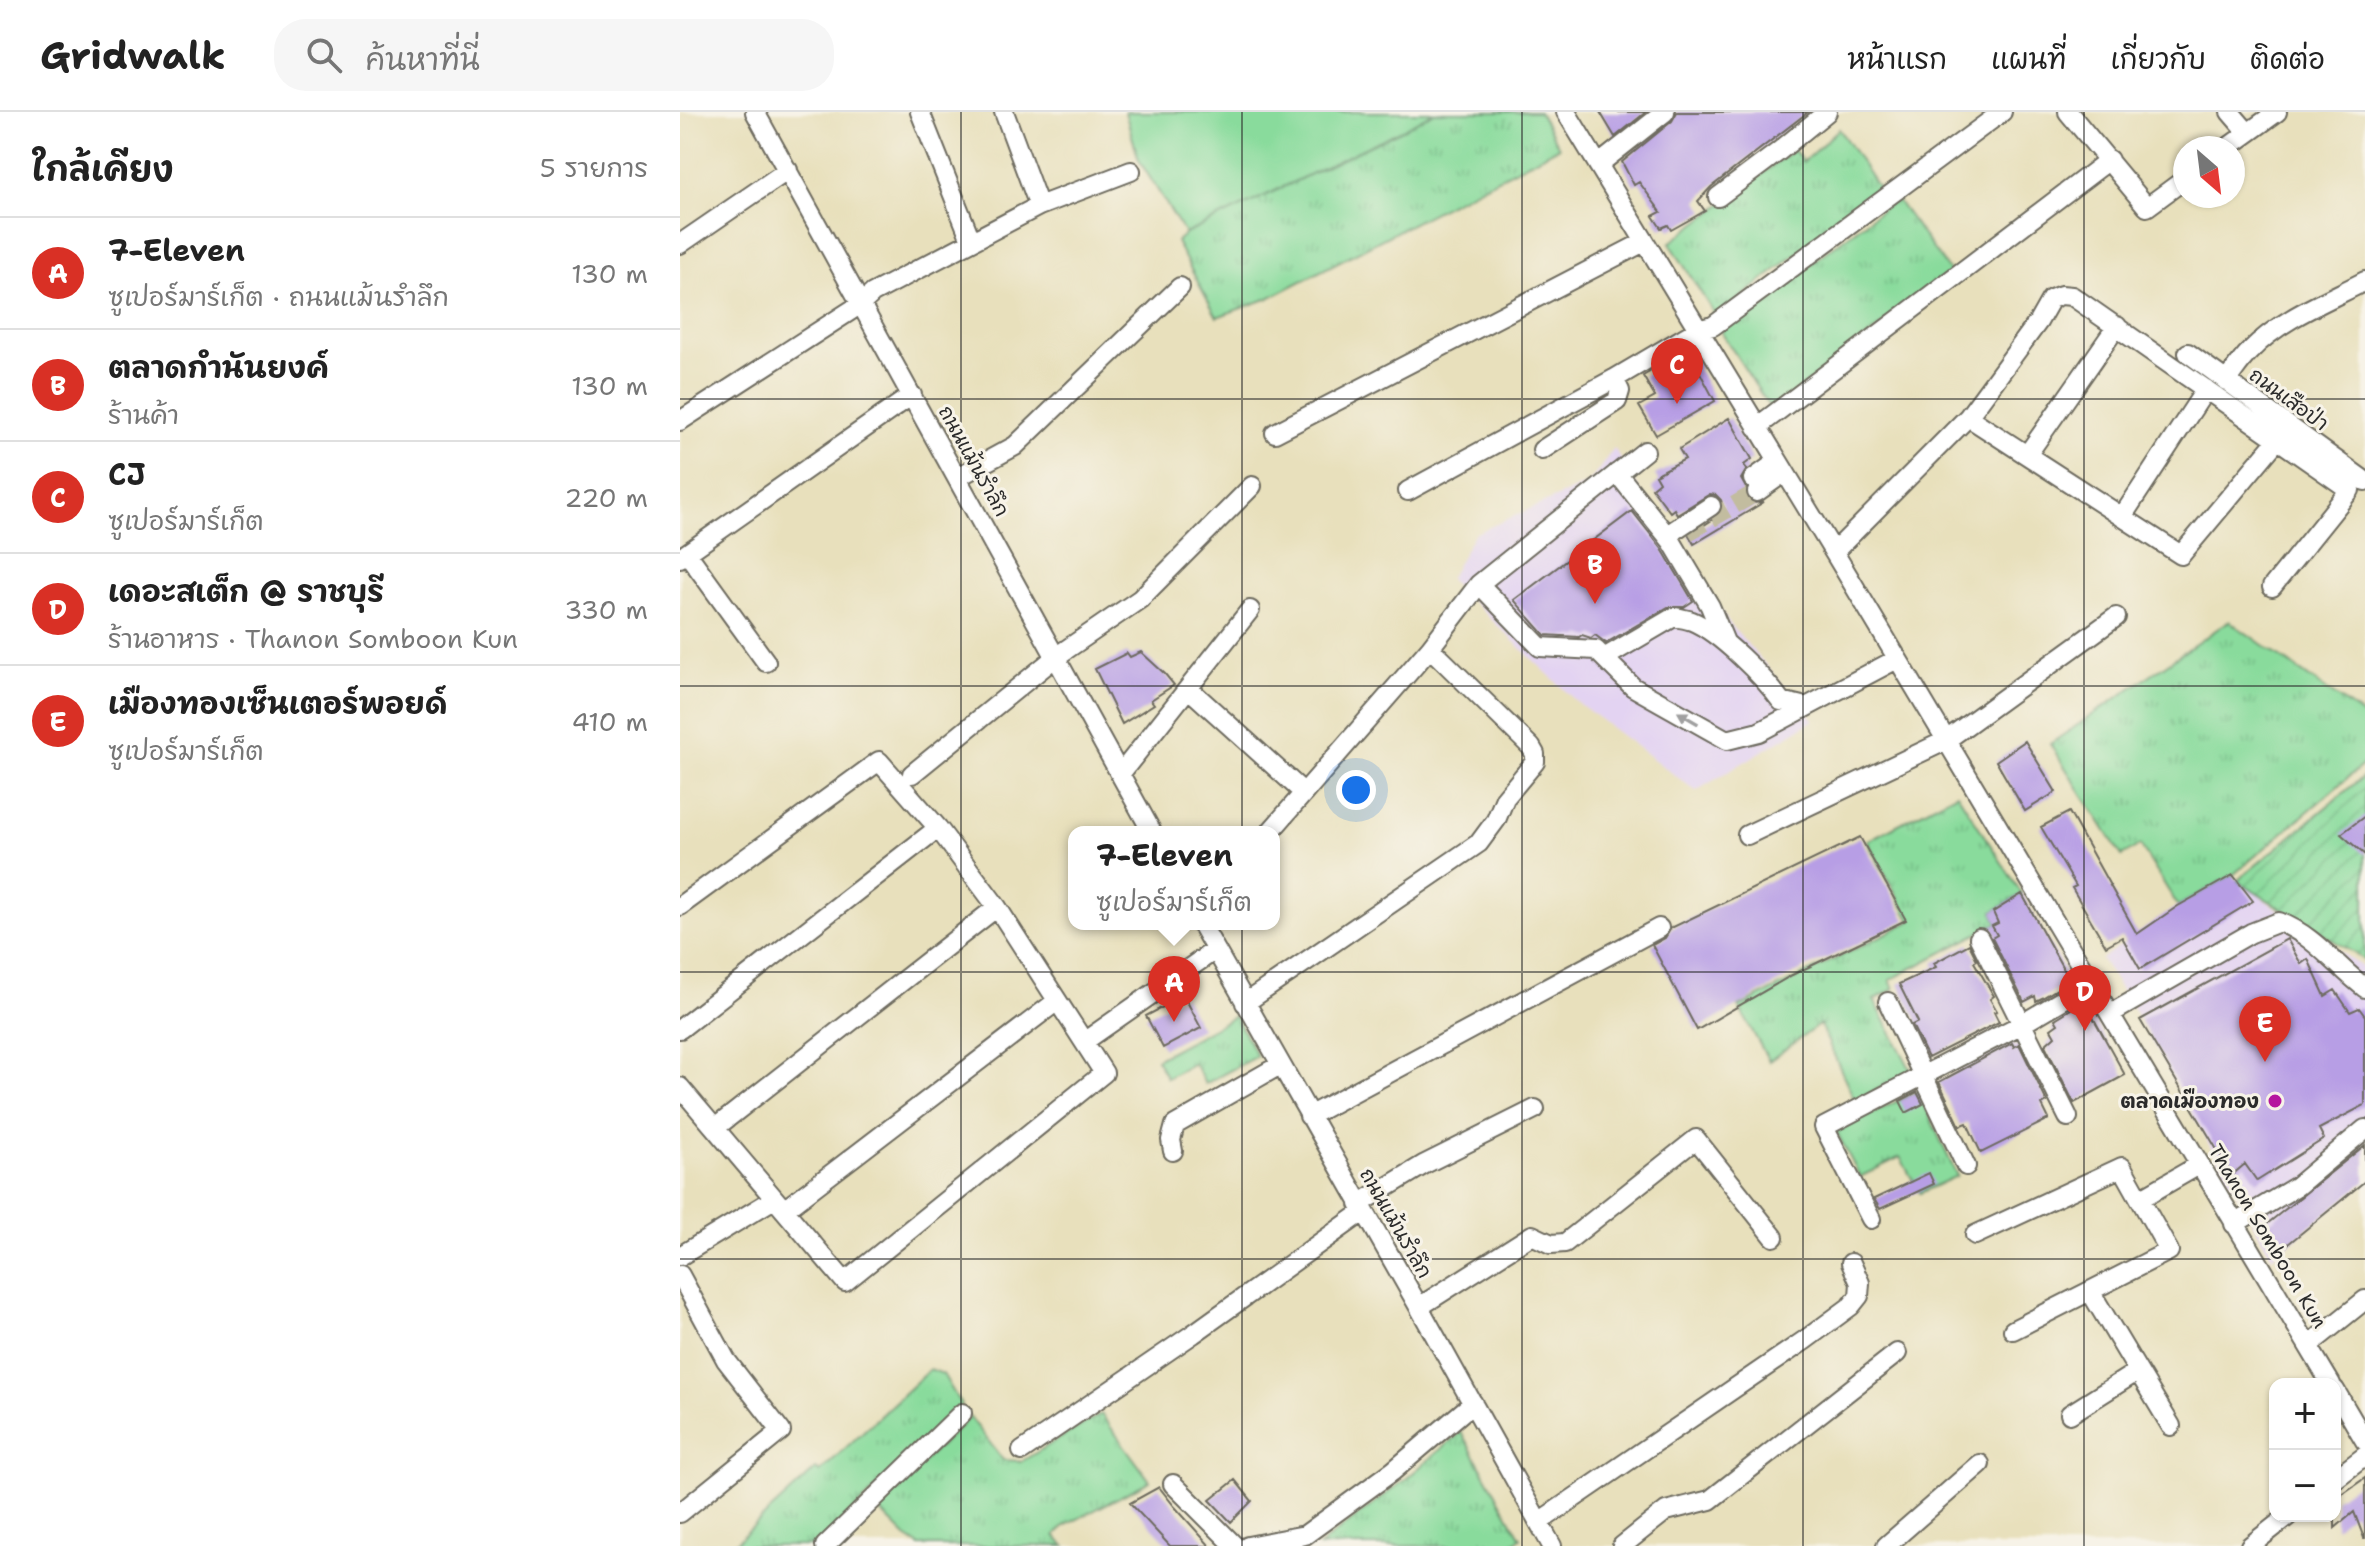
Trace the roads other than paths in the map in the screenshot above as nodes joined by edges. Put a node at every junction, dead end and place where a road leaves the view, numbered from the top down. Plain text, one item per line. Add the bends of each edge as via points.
1 (755, 112) edge
2 (920, 112) edge
3 (1004, 112) edge
4 (1566, 112) edge
5 (1665, 112) edge
6 (1827, 112) edge
7 (2002, 112) edge
8 (2068, 112) edge
9 (2230, 112) edge
10 (2277, 112) edge
11 (2248, 133) junction
12 (2244, 136) edge
13 (2109, 160) junction
14 (1598, 165) junction
15 (788, 170) junction
16 (1131, 171) dead end
17 (2173, 188) edge
18 (1718, 197) dead end
19 (1039, 206) junction
20 (971, 240) junction
21 (1644, 242) junction
22 (680, 244) edge
23 (2365, 281) edge
24 (1180, 287) dead end
25 (861, 304) junction
26 (2117, 326) junction
27 (1697, 330) junction
28 (2188, 353) dead end
29 (1614, 379) junction
30 (2226, 381) junction
31 (2206, 389) junction
32 (912, 395) junction
33 (1968, 417) junction
34 (680, 421) edge
35 (1757, 427) junction
36 (1275, 433) dead end
37 (2278, 439) junction
38 (1542, 450) dead end
39 (1645, 451) dead end
40 (2027, 455) junction
41 (1782, 467) junction
42 (1617, 473) junction
43 (958, 477) junction
44 (2364, 479) edge
45 (1755, 485) tunnel mouth
46 (1252, 486) dead end
47 (1408, 491) dead end
48 (1711, 506) dead end
49 (2122, 517) junction
50 (1676, 536) junction
51 (1834, 552) junction
52 (684, 556) edge
53 (1479, 584) junction
54 (2272, 587) dead end
55 (1250, 610) dead end
56 (2116, 617) dead end
57 (1726, 644) junction
58 (1430, 648) junction
59 (1057, 656) junction
60 (1604, 658) junction
61 (1897, 659) junction
62 (766, 662) dead end
63 (1189, 689) junction
64 (1778, 696) junction
65 (1806, 707) junction
66 (1774, 724) junction
67 (1945, 741) junction
68 (1121, 773) junction
69 (912, 774) dead end
70 (1304, 793) junction
71 (1149, 826) edge
72 (1275, 826) edge
73 (938, 828) junction
74 (1747, 835) dead end
75 (680, 906) edge
76 (997, 907) junction
77 (1659, 928) dead end
78 (1204, 930) edge
79 (1979, 938) dead end
80 (1215, 950) junction
81 (2091, 983) junction
82 (2365, 988) edge
83 (1057, 1001) junction
84 (1888, 1002) dead end
85 (1245, 1003) junction
86 (2110, 1014) junction
87 (2022, 1024) junction
88 (680, 1029) edge
89 (1085, 1041) junction
90 (1280, 1065) junction
91 (1922, 1076) junction
92 (680, 1087) edge
93 (1535, 1109) dead end
94 (1309, 1116) junction
95 (2068, 1117) dead end
96 (715, 1128) junction
97 (2365, 1129) edge
98 (1173, 1151) dead end
99 (2199, 1165) junction
100 (1966, 1166) dead end
101 (2140, 1199) junction
102 (779, 1204) junction
103 (1361, 1208) junction
104 (1871, 1219) dead end
105 (2234, 1224) junction
106 (1975, 1235) dead end
107 (1774, 1237) dead end
108 (680, 1256) edge
109 (1851, 1263) dead end
110 (680, 1275) edge
111 (2090, 1291) junction
112 (2365, 1300) edge
113 (1419, 1307) junction
114 (2013, 1330) dead end
115 (2309, 1345) junction
116 (1897, 1353) dead end
117 (2138, 1371) junction
118 (2328, 1378) edge
119 (2341, 1400) edge
120 (1473, 1403) junction
121 (962, 1413) dead end
122 (2070, 1414) dead end
123 (2171, 1426) dead end
124 (2365, 1441) edge
125 (1022, 1451) dead end
126 (2365, 1456) edge
127 (1980, 1464) dead end
128 (2341, 1474) edge
129 (1173, 1484) dead end
130 (681, 1511) edge
131 (1539, 1522) junction
132 (2280, 1522) edge
133 (825, 1546) edge
134 (1235, 1546) edge
135 (1248, 1546) edge
136 (1552, 1546) edge
137 (1622, 1546) edge
138 (1886, 1546) edge
139 (2250, 1546) edge

1 - 15 street, ถนนแม้นรำลึก
2 - 20 street
3 - 19 street
4 - 14 street, Thanon Somboon Kun
5 - 14 street
6 - 18 street
7 - 27 street via 1713,326
8 - 13 street
9 - 11 street
10 - 11 street
11 - 12 street
13 - 17 street via 2147,207
13 - 35 street
14 - 21 street, Thanon Somboon Kun
15 - 22 street
15 - 25 street, ถนนแม้นรำลึก
16 - 19 street
19 - 20 street
20 - 25 street
21 - 27 street, Thanon Somboon Kun
21 - 36 street
23 - 30 street via 2264,339
24 - 43 street via 1015,446
25 - 32 street, ถนนแม้นรำลึก
25 - 34 street
26 - 31 street
26 - 33 street via 2072,296 2051,299
26 - 40 street
27 - 29 street
27 - 35 street, Thanon Somboon Kun
28 - 30 street, ถนนเสือป่า
29 - 38 street via 1620,391 1617,401
29 - 47 street
30 - 44 street, ถนนเสือป่า
31 - 37 street
31 - 49 street
32 - 43 street, ถนนแม้นรำลึก
32 - 52 street
33 - 40 street
33 - 51 street
35 - 41 street, Thanon Somboon Kun
37 - 49 street via 2181,555
37 - 54 street via 2350,490
39 - 42 street
40 - 49 street
41 - 45 street
41 - 51 street, Thanon Somboon Kun
42 - 50 street
42 - 53 street
43 - 59 street, ถนนแม้นรำลึก
46 - 59 street via 1140,599
48 - 50 street
50 - 57 street
51 - 61 street, Thanon Somboon Kun
52 - 62 street
53 - 58 street
53 - 60 street via 1540,647 1596,650
55 - 63 street
56 - 67 street
57 - 60 street via 1694,622 1674,617
57 - 64 street
58 - 70 street
58 - 85 street via 1531,747 1535,762 1505,798 1479,843
59 - 68 street, ถนนแม้นรำลึก
59 - 69 street
66 -> 60 street via 1727,740 1633,687
61 - 65 street
61 - 67 street, Thanon Somboon Kun
63 - 68 street
63 - 70 street
64 - 65 street
64 - 66 street
65 - 66 street
67 - 74 street
67 - 81 street, Thanon Somboon Kun
68 - 71 street, ถนนแม้นรำลึก
70 - 72 street
73 - 75 street via 879,761
73 - 76 street
73 - 88 street
76 - 83 street
76 - 96 street
77 - 94 street
78 - 80 street, ถนนแม้นรำลึก
79 - 87 street
80 - 85 street, ถนนแม้นรำลึก
80 - 89 street
81 - 86 street, Thanon Somboon Kun
81 - 87 street
82 - 86 street via 2317,945 2279,922
83 - 89 street
83 - 102 street
84 - 91 street
85 - 90 street, ถนนแม้นรำลึก
86 - 99 street, Thanon Somboon Kun
87 - 91 street
87 - 95 street
89 - 102 street via 1104,1073 845,1282
90 - 94 street, ถนนแม้นรำลึก
90 - 98 street via 1175,1125
91 - 100 street
91 - 104 street via 1824,1127
92 - 96 street
93 - 103 street via 1425,1164
94 - 103 street, ถนนแม้นรำลึก
96 - 102 street
97 - 105 street via 2297,1186
99 - 101 street
99 - 105 street, Thanon Somboon Kun
101 - 106 street via 2122,1167
101 - 111 street via 2169,1251
102 - 108 street
103 - 113 street, ถนนแม้นรำลึก
103 - 125 street via 1193,1334
105 - 115 street, Thanon Somboon Kun
107 - 113 street via 1696,1139 1565,1243 1551,1244 1532,1235
109 - 131 street via 1860,1283 1851,1306
110 - 130 street via 726,1360 781,1431
111 - 114 street
111 - 117 street
112 - 115 street
113 - 120 street, ถนนแม้นรำลึก
115 - 118 street, Thanon Somboon Kun
116 - 137 street via 1710,1500 1659,1515
117 - 122 street
117 - 123 street
119 - 124 street
120 - 131 street, ถนนแม้นรำลึก
120 - 135 street via 1393,1471 1305,1535
121 - 133 street
126 - 128 street
127 - 138 street
129 - 134 street
131 - 136 street, ถนนแม้นรำลึก
132 - 139 street

